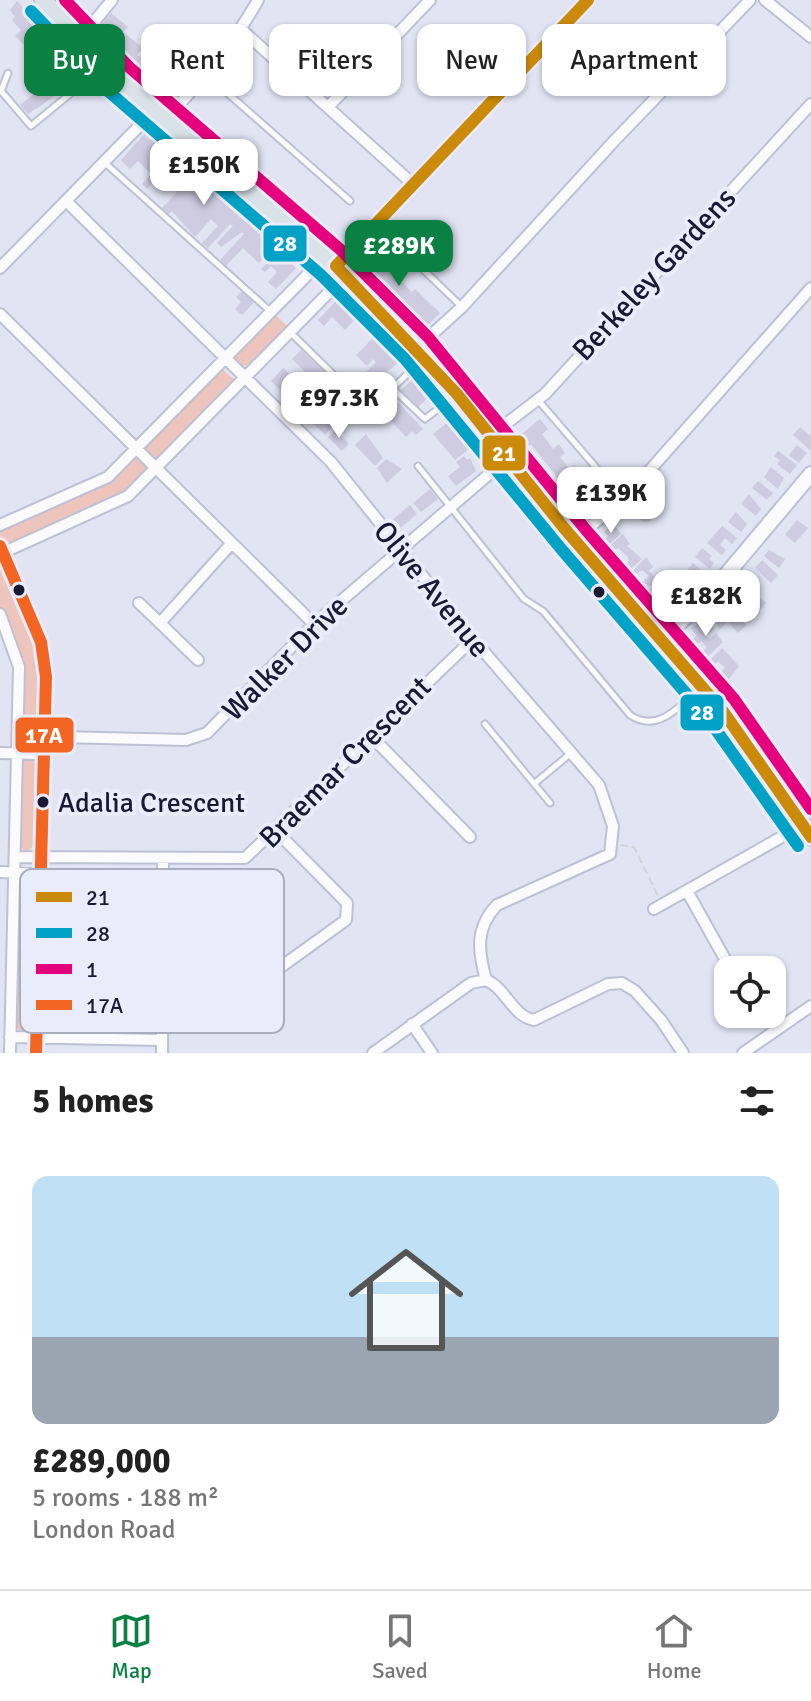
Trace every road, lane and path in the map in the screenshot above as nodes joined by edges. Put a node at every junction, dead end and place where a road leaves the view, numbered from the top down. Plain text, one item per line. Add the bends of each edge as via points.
1 (43, 0) edge
2 (112, 0) edge
3 (258, 0) edge
4 (430, 0) edge
5 (588, 0) edge
6 (750, 0) edge
7 (765, 0) edge
8 (65, 24) edge
9 (92, 24) edge
10 (245, 24) edge
11 (811, 37) edge
12 (253, 40) edge
13 (8, 73) dead end
14 (125, 84) edge
15 (68, 96) edge
16 (182, 96) edge
17 (231, 96) edge
18 (811, 104) edge
19 (328, 107) junction
20 (160, 115) junction
21 (104, 162) junction
22 (414, 185) junction
23 (66, 201) junction
24 (350, 201) dead end
25 (376, 224) junction
26 (2, 262) edge
27 (335, 266) junction
28 (811, 288) edge
29 (462, 307) junction
30 (272, 313) junction
31 (0, 314) edge
32 (290, 332) junction
33 (421, 353) junction
34 (227, 359) junction
35 (246, 377) junction
36 (343, 384) dead end
37 (392, 388) junction
38 (457, 394) junction
39 (538, 400) junction
40 (379, 401) dead end
41 (490, 436) junction
42 (137, 449) junction
43 (508, 458) junction
44 (418, 466) dead end
45 (156, 467) junction
46 (811, 474) edge
47 (624, 500) junction
48 (448, 508) junction
49 (0, 525) edge
50 (574, 540) junction
51 (231, 544) junction
52 (398, 549) junction
53 (1, 551) edge
54 (139, 603) dead end
55 (0, 614) edge
56 (160, 623) junction
57 (314, 624) junction
58 (473, 639) junction
59 (661, 640) junction
60 (198, 660) dead end
61 (701, 686) junction
62 (485, 724) dead end
63 (370, 735) junction
64 (17, 736) junction
65 (44, 737) junction
66 (0, 753) edge
67 (571, 753) junction
68 (17, 754) junction
69 (44, 754) junction
70 (535, 783) junction
71 (550, 803) dead end
72 (276, 831) junction
73 (807, 831) edge
74 (470, 837) dead end
75 (613, 847) junction
76 (15, 857) junction
77 (41, 857) junction
78 (163, 858) junction
79 (40, 869) edge
80 (163, 869) edge
81 (0, 872) edge
82 (14, 872) junction
83 (20, 872) edge
84 (687, 891) junction
85 (658, 907) joint
86 (723, 956) edge
87 (284, 965) edge
88 (486, 980) junction
89 (811, 1006) edge
90 (412, 1024) junction
91 (36, 1033) edge
92 (162, 1033) edge
93 (10, 1037) junction
94 (36, 1037) junction
95 (162, 1040) junction
96 (758, 1049) edge
97 (10, 1053) edge
98 (36, 1053) edge
99 (162, 1053) edge
100 (373, 1053) edge
101 (432, 1053) edge
102 (683, 1053) edge
103 (743, 1053) edge

1 - 8 main road
2 - 9 street
3 - 10 street
4 - 19 street
5 - 22 street
6 - 29 street
7 - 11 street
12 - 19 street
13 - 15 lane via 1,91 31,126
14 - 20 main road
16 - 20 street
17 - 24 lane
18 - 39 street, Berkeley Gardens
19 - 22 street
20 - 21 street
20 - 27 main road
21 - 23 street
21 - 30 lane
22 - 25 street
23 - 26 street
23 - 34 street, Olive Avenue
25 - 27 street
25 - 29 lane
27 - 30 street
27 - 32 street
27 - 33 main road
28 - 47 street
29 - 33 street
30 - 34 street
31 - 42 street
32 - 35 street
32 - 36 lane
33 - 37 lane
33 - 38 main road
34 - 35 street, Olive Avenue
34 - 42 street
35 - 45 street
35 - 52 street, Olive Avenue via 323,454
37 - 38 lane via 425,419
37 - 40 lane
38 - 41 main road
39 - 41 street, Berkeley Gardens
39 - 47 lane
41 - 43 main road
42 - 45 street
42 - 49 street via 108,477
43 - 48 street, Walker Drive
43 - 50 main road
44 - 48 lane
45 - 51 street
45 - 53 street via 117,503
46 - 59 street via 710,594
47 - 50 street
48 - 52 street, Walker Drive
48 - 61 lane via 630,715 645,722 665,718
50 - 59 main road
51 - 56 street
51 - 57 street
52 - 57 street, Walker Drive
52 - 58 street, Olive Avenue
53 - 65 street via 44,656
54 - 56 street
55 - 64 street via 19,667
56 - 60 street
57 - 65 street, Walker Drive via 219,724 196,738
58 - 63 street, Braemar Crescent
58 - 67 street, Olive Avenue
59 - 61 main road
61 - 73 main road
62 - 70 lane
63 - 72 street, Braemar Crescent
63 - 74 street
64 - 65 street, Walker Drive
64 - 68 street
65 - 69 street
66 - 68 street
67 - 70 lane
67 - 75 street, Olive Avenue via 599,785 613,826
68 - 69 street
68 - 76 street
69 - 77 street
70 - 71 lane
72 - 78 street, Braemar Crescent via 252,854 237,860
72 - 87 street via 347,903 346,920
73 - 84 street
75 - 85 path via 634,847
75 - 88 street via 605,858 497,905 479,939
76 - 77 street, Braemar Crescent
76 - 82 street
77 - 78 street, Braemar Crescent
77 - 79 street
78 - 80 street
81 - 82 street
82 - 83 street
82 - 93 street
84 - 85 street
84 - 86 street
88 - 90 street via 476,980
88 - 102 street via 522,1017 534,1020 608,984 622,983 661,1020
89 - 96 street
90 - 100 street
90 - 101 street
91 - 94 street
92 - 95 street
93 - 94 street
93 - 97 street
94 - 95 street
94 - 98 street
95 - 99 street
96 - 103 street

